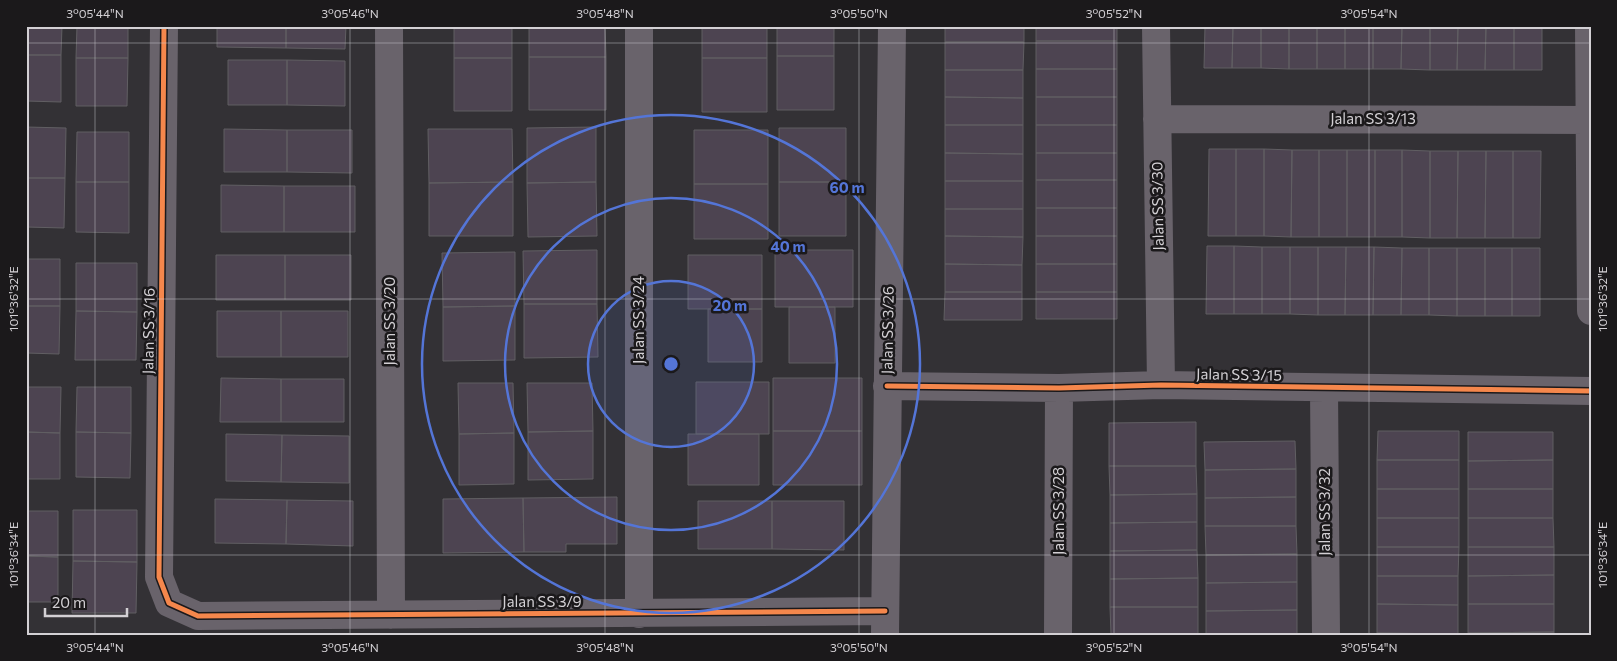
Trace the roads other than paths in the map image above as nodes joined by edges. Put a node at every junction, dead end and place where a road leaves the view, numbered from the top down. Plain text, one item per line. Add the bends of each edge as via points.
1 (164, 26) edge
2 (389, 26) edge
3 (639, 26) edge
4 (892, 26) edge
5 (1156, 26) edge
6 (1589, 26) edge
7 (1157, 118) junction
8 (1589, 120) junction
9 (1591, 312) edge
10 (1161, 385) junction
11 (887, 386) junction
12 (1059, 388) junction
13 (1324, 389) junction
14 (1591, 391) edge
15 (639, 614) junction
16 (391, 615) junction
17 (198, 616) joint
18 (885, 623) edge
19 (1058, 635) edge
20 (1326, 635) edge

1 - 17 street, Jalan SS 3/16 via 159,576 169,603
2 - 16 street, Jalan SS 3/20
3 - 15 street, Jalan SS 3/24
4 - 11 street, Jalan SS 3/26
5 - 7 street, Jalan SS 3/30
6 - 8 street
7 - 8 street, Jalan SS 3/13
7 - 10 street, Jalan SS 3/30
8 - 9 street
10 - 12 street, Jalan SS 3/15
10 - 13 street, Jalan SS 3/15
11 - 12 street, Jalan SS 3/15
11 - 18 street, Jalan SS 3/26
12 - 19 street, Jalan SS 3/28
13 - 14 street, Jalan SS 3/15
13 - 20 street, Jalan SS 3/32
15 - 16 street, Jalan SS 3/9
15 - 18 street, Jalan SS 3/9
16 - 17 street, Jalan SS 3/9

